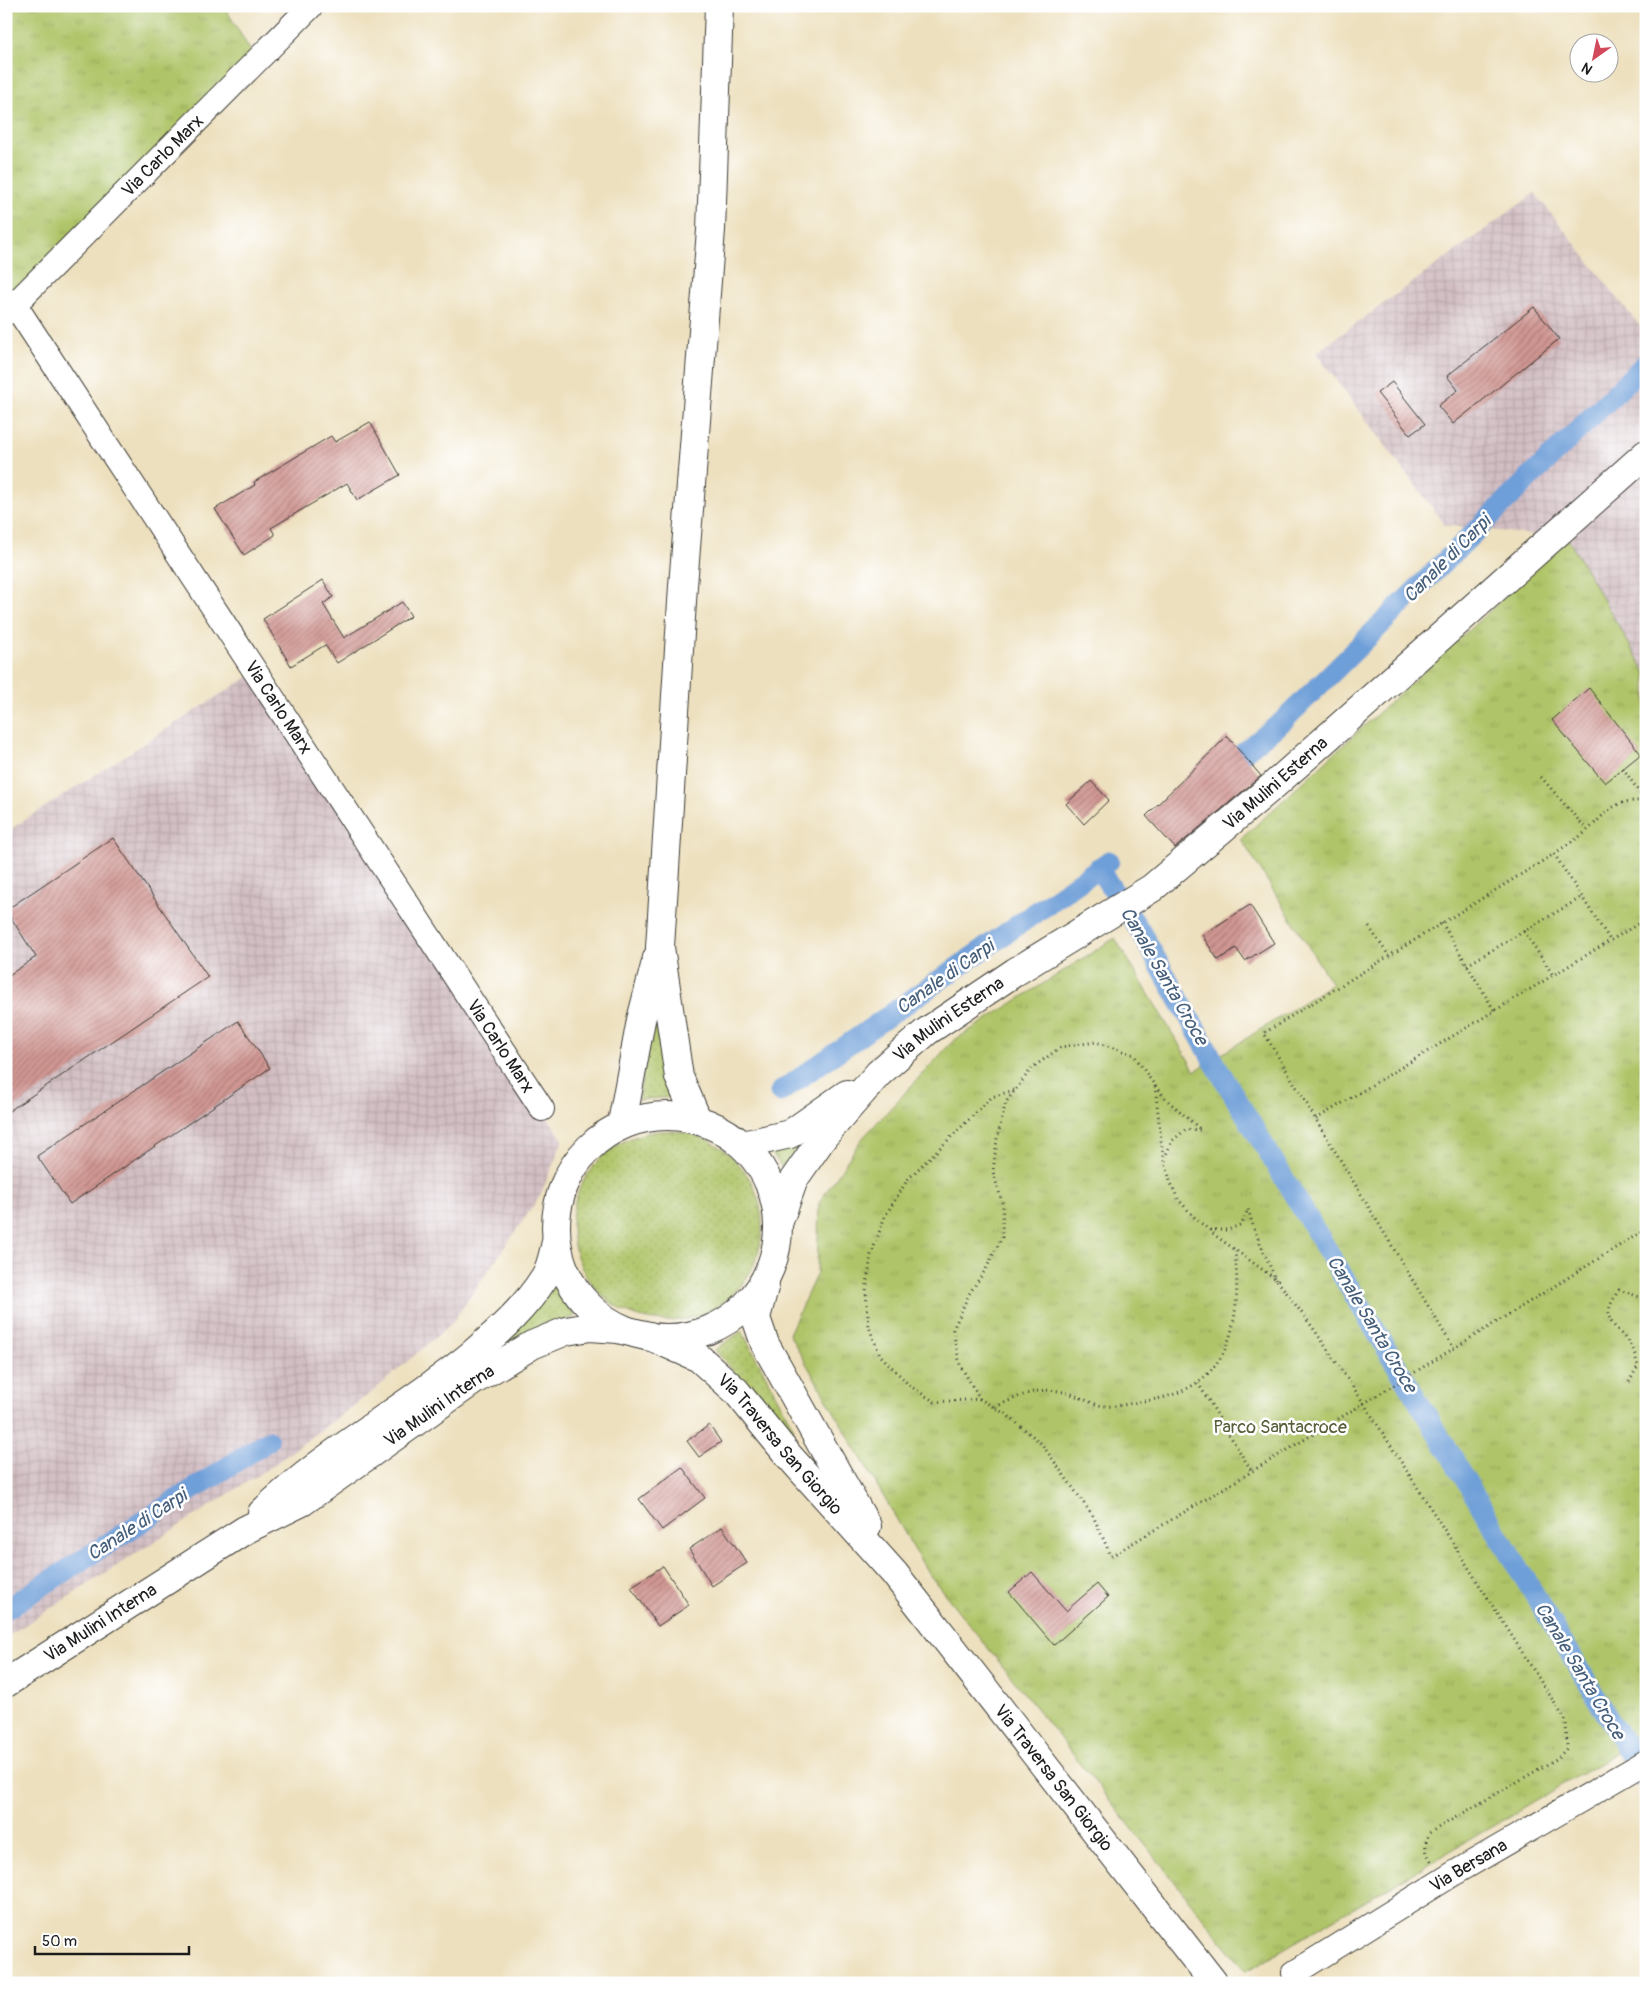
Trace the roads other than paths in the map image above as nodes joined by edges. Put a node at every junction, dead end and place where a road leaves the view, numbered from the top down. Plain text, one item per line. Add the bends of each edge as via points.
1 (311, 6) edge
2 (719, 6) edge
3 (11, 309) edge
4 (1646, 454) edge
5 (660, 947) junction
6 (878, 1074) junction
7 (542, 1109) dead end
8 (696, 1119) junction
9 (622, 1123) junction
10 (743, 1145) junction
11 (778, 1224) junction
12 (557, 1238) junction
13 (768, 1272) junction
14 (649, 1336) junction
15 (245, 1530) junction
16 (894, 1573) junction
17 (6, 1682) edge
18 (1646, 1762) edge
19 (1294, 1973) dead end
20 (1214, 1983) edge

1 - 3 street, Via Carlo Marx
2 - 5 main road via 711,230 683,586
3 - 7 street, Via Carlo Marx
4 - 6 main road, Via Mulini Esterna via 1274,785 1152,888 926,1032
5 - 8 main road via 679,1077
5 - 9 main road via 641,1020
6 - 10 main road, Via Mulini Esterna via 790,1134
6 - 11 main road, Via Mulini Esterna via 824,1136 794,1179
8 - 9 main road via 659,1114
8 - 10 main road via 721,1129
9 - 12 main road via 593,1145 571,1170 559,1204
10 - 11 main road via 762,1168 770,1186
11 - 13 main road via 776,1248
12 - 14 main road via 562,1267 576,1293 596,1314 621,1328
12 - 15 main road, Via Mulini Interna via 545,1277 519,1310 488,1341 435,1384 288,1488
13 - 14 main road via 744,1306 716,1325 690,1335 670,1338
13 - 16 main road, Via Traversa San Giorgio via 756,1318 765,1344
14 - 15 main road, Via Mulini Interna via 590,1327 566,1331 532,1345 473,1381 302,1502
14 - 16 main road, Via Traversa San Giorgio via 698,1358 736,1391 788,1455
15 - 17 main road, Via Mulini Interna
16 - 20 main road, Via Traversa San Giorgio
18 - 19 street, Via Bersana via 1453,1874

